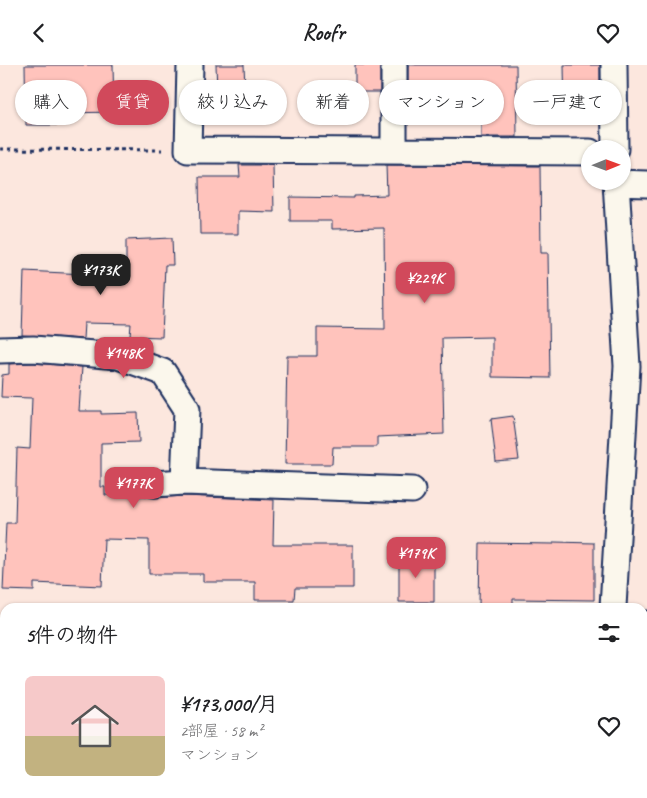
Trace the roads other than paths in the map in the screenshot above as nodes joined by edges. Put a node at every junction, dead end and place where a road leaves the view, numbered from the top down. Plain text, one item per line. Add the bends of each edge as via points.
1 (190, 65) edge
2 (394, 65) edge
3 (614, 65) edge
4 (615, 140) edge
5 (394, 151) junction
6 (581, 151) edge
7 (631, 183) edge
8 (647, 184) edge
9 (617, 190) edge
10 (0, 349) edge
11 (637, 366) edge
12 (184, 482) junction
13 (154, 484) dead end
14 (412, 490) dead end
15 (613, 603) edge

1 - 5 street via 188,150
2 - 5 street
3 - 4 street
5 - 6 street
7 - 8 street
9 - 11 street
10 - 12 street via 118,356 163,372 187,409
11 - 15 street
12 - 13 street
12 - 14 street

